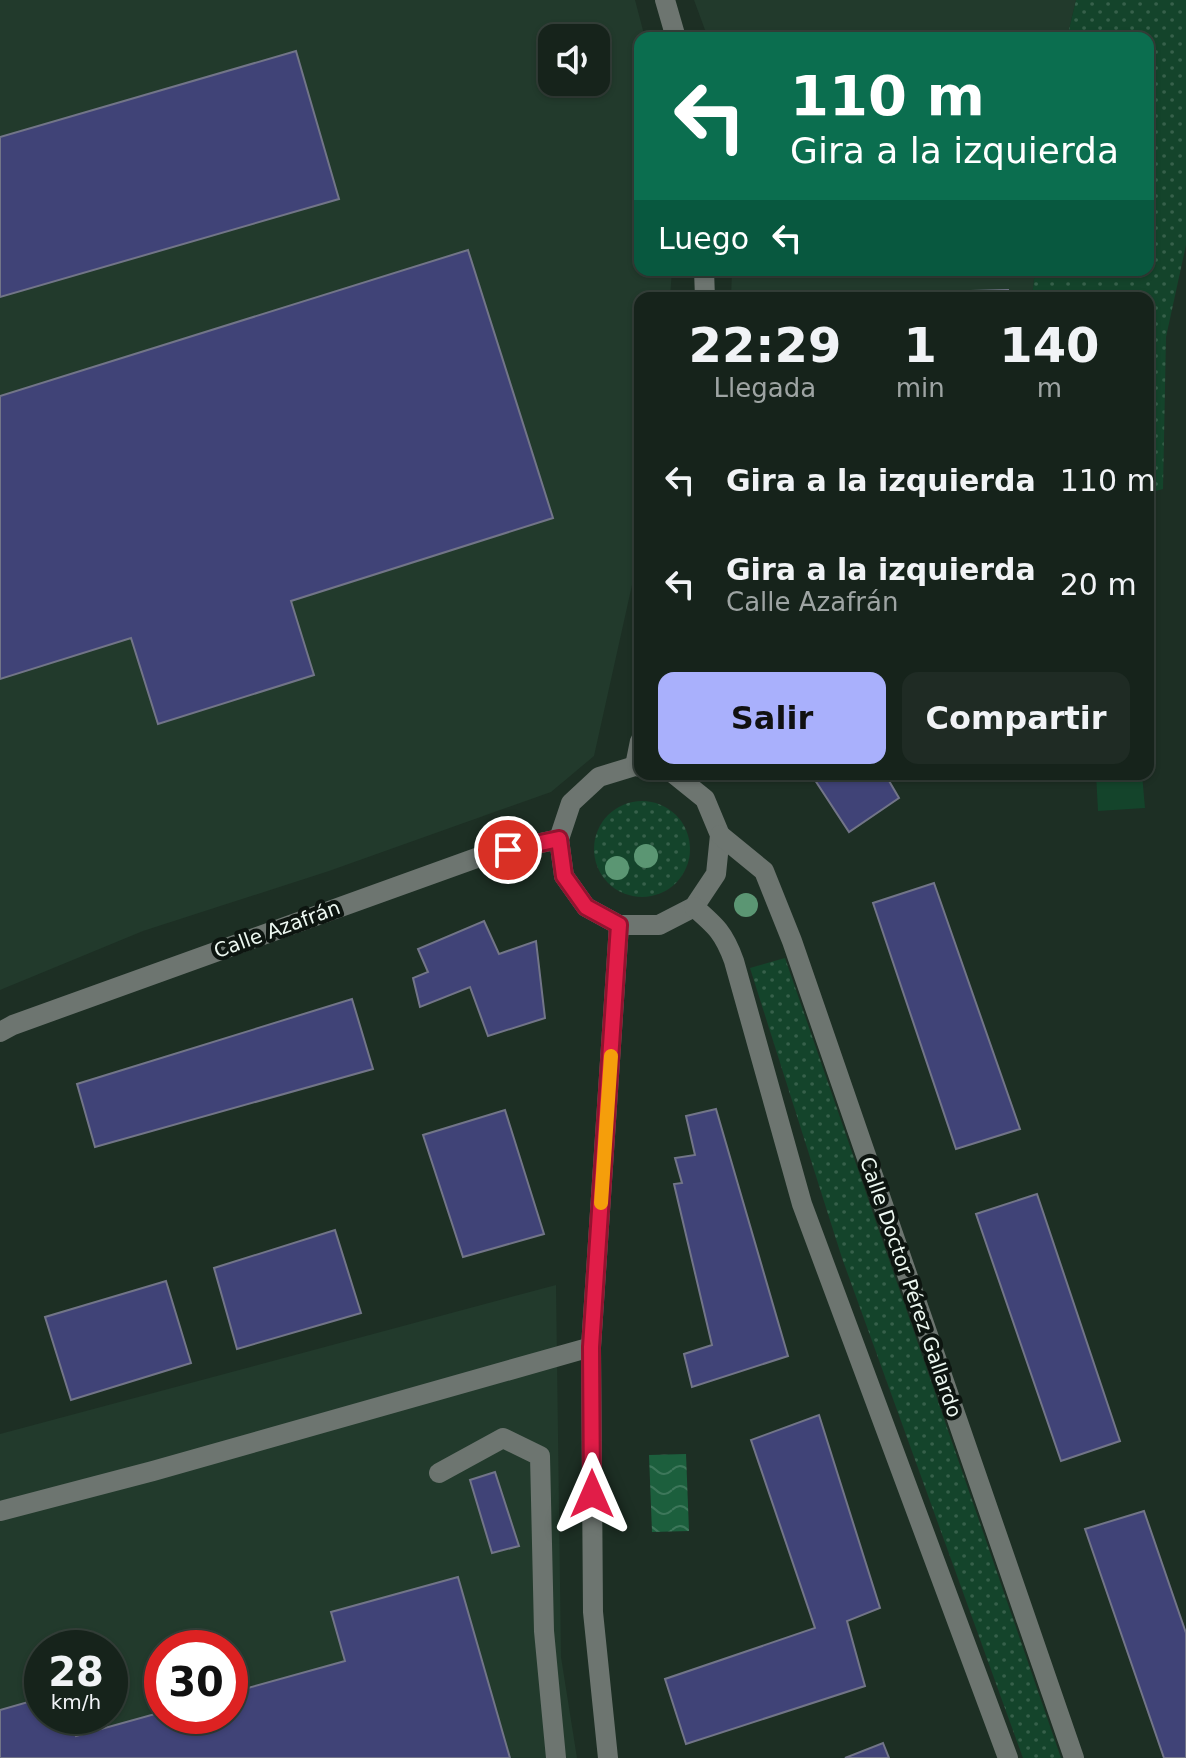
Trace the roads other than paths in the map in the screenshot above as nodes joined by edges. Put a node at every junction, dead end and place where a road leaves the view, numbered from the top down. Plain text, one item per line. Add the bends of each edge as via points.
1 (665, 0) edge
2 (674, 32) edge
3 (634, 767) edge
4 (681, 780) edge
5 (720, 835) junction
6 (559, 839) junction
7 (694, 907) junction
8 (619, 925) junction
9 (0, 1032) edge
10 (591, 1347) junction
11 (439, 1473) dead end
12 (0, 1511) edge
13 (556, 1758) edge
14 (608, 1758) edge
15 (1008, 1758) edge
16 (1074, 1758) edge

1 - 2 street
3 - 6 street via 599,777 571,803
4 - 5 street via 705,799
5 - 7 street via 716,874
5 - 16 street, Calle Doctor Pérez Gallardo via 764,871 792,941
6 - 8 street via 564,876 578,897
6 - 9 street, Calle Azafrán via 482,856
7 - 8 street via 659,925
7 - 15 street via 726,939 802,1204
8 - 10 street
10 - 12 street
10 - 14 street via 593,1612
11 - 13 street via 503,1438 540,1456 544,1631

